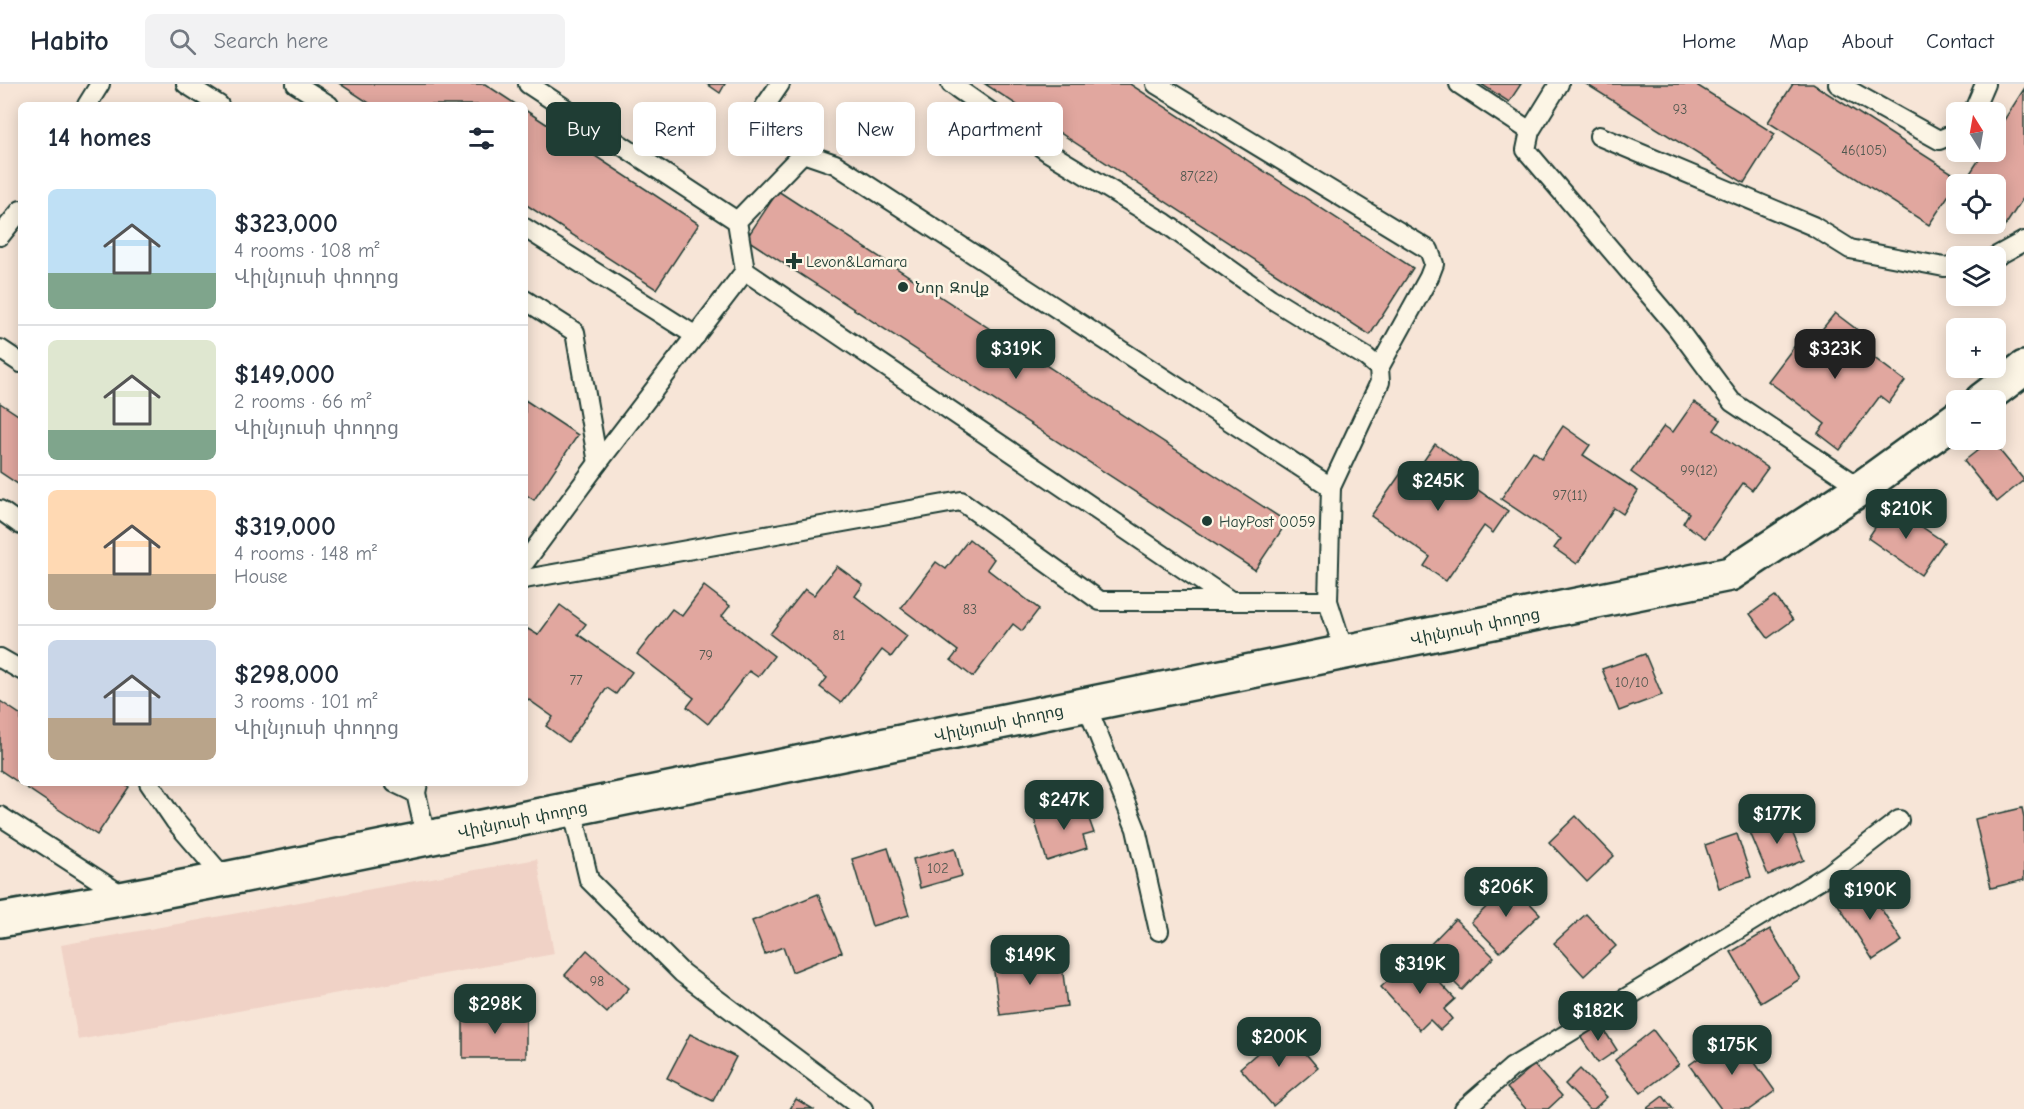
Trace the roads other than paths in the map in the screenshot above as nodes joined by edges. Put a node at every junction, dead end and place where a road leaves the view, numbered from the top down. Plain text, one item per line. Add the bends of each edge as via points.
1 (100, 84) edge
2 (186, 84) edge
3 (296, 84) edge
4 (528, 84) edge
5 (780, 84) edge
6 (951, 84) edge
7 (1156, 84) edge
8 (1459, 84) edge
9 (1559, 84) edge
10 (1838, 84) edge
11 (1985, 84) edge
12 (89, 102) edge
13 (214, 102) edge
14 (324, 102) edge
15 (767, 102) edge
16 (1977, 102) edge
17 (1530, 131) junction
18 (1599, 136) dead end
19 (1946, 137) edge
20 (18, 218) edge
21 (737, 221) junction
22 (528, 230) edge
23 (0, 236) edge
24 (2024, 241) edge
25 (2006, 251) edge
26 (1946, 267) edge
27 (745, 271) junction
28 (528, 302) edge
29 (696, 336) junction
30 (0, 349) edge
31 (18, 361) edge
32 (1378, 368) junction
33 (2024, 368) edge
34 (1995, 390) edge
35 (1946, 427) edge
36 (598, 463) junction
37 (1331, 487) junction
38 (1861, 488) junction
39 (0, 510) edge
40 (18, 523) edge
41 (532, 537) edge
42 (528, 578) edge
43 (1231, 601) junction
44 (1328, 601) junction
45 (1344, 651) junction
46 (0, 658) edge
47 (18, 668) edge
48 (1086, 704) junction
49 (151, 786) edge
50 (417, 788) edge
51 (572, 808) junction
52 (0, 816) edge
53 (1899, 820) dead end
54 (426, 837) junction
55 (225, 879) junction
56 (126, 898) junction
57 (0, 920) edge
58 (1159, 931) dead end
59 (863, 1109) edge
60 (1464, 1109) edge

1 - 12 lane
2 - 13 lane
3 - 14 lane
4 - 21 lane
5 - 15 lane
6 - 32 lane
7 - 32 lane via 1430,250 1434,264 1429,277
8 - 17 lane
9 - 17 lane
10 - 19 lane via 1939,140
11 - 16 lane
17 - 38 lane via 1526,150 1675,325 1732,402
18 - 26 lane via 1813,226 1850,249
20 - 23 lane
21 - 27 lane
21 - 37 lane via 803,153 835,164
22 - 29 lane
24 - 25 lane
27 - 29 lane
27 - 43 lane
28 - 36 lane via 575,332
29 - 36 lane
30 - 31 lane
32 - 37 lane via 1380,382
33 - 34 street
35 - 38 street, Վիլնյուսի փողոց
36 - 41 lane
37 - 44 lane
38 - 45 street, Վիլնյուսի փողոց via 1730,574
39 - 40 lane
42 - 43 lane via 961,501 1100,601
43 - 44 lane
44 - 45 lane
45 - 48 street, Վիլնյուսի փողոց
46 - 47 lane
48 - 51 street, Վիլնյուսի փողոց
48 - 58 lane via 1136,829
49 - 55 lane via 175,821
50 - 54 lane
51 - 54 street, Վիլնյուսի փողոց
51 - 59 lane via 589,880 682,973
52 - 56 lane
53 - 60 lane via 1829,874 1511,1068
54 - 55 street, Վիլնյուսի փողոց
55 - 56 street, Վիլնյուսի փողոց
56 - 57 street, Վիլնյուսի փողոց

